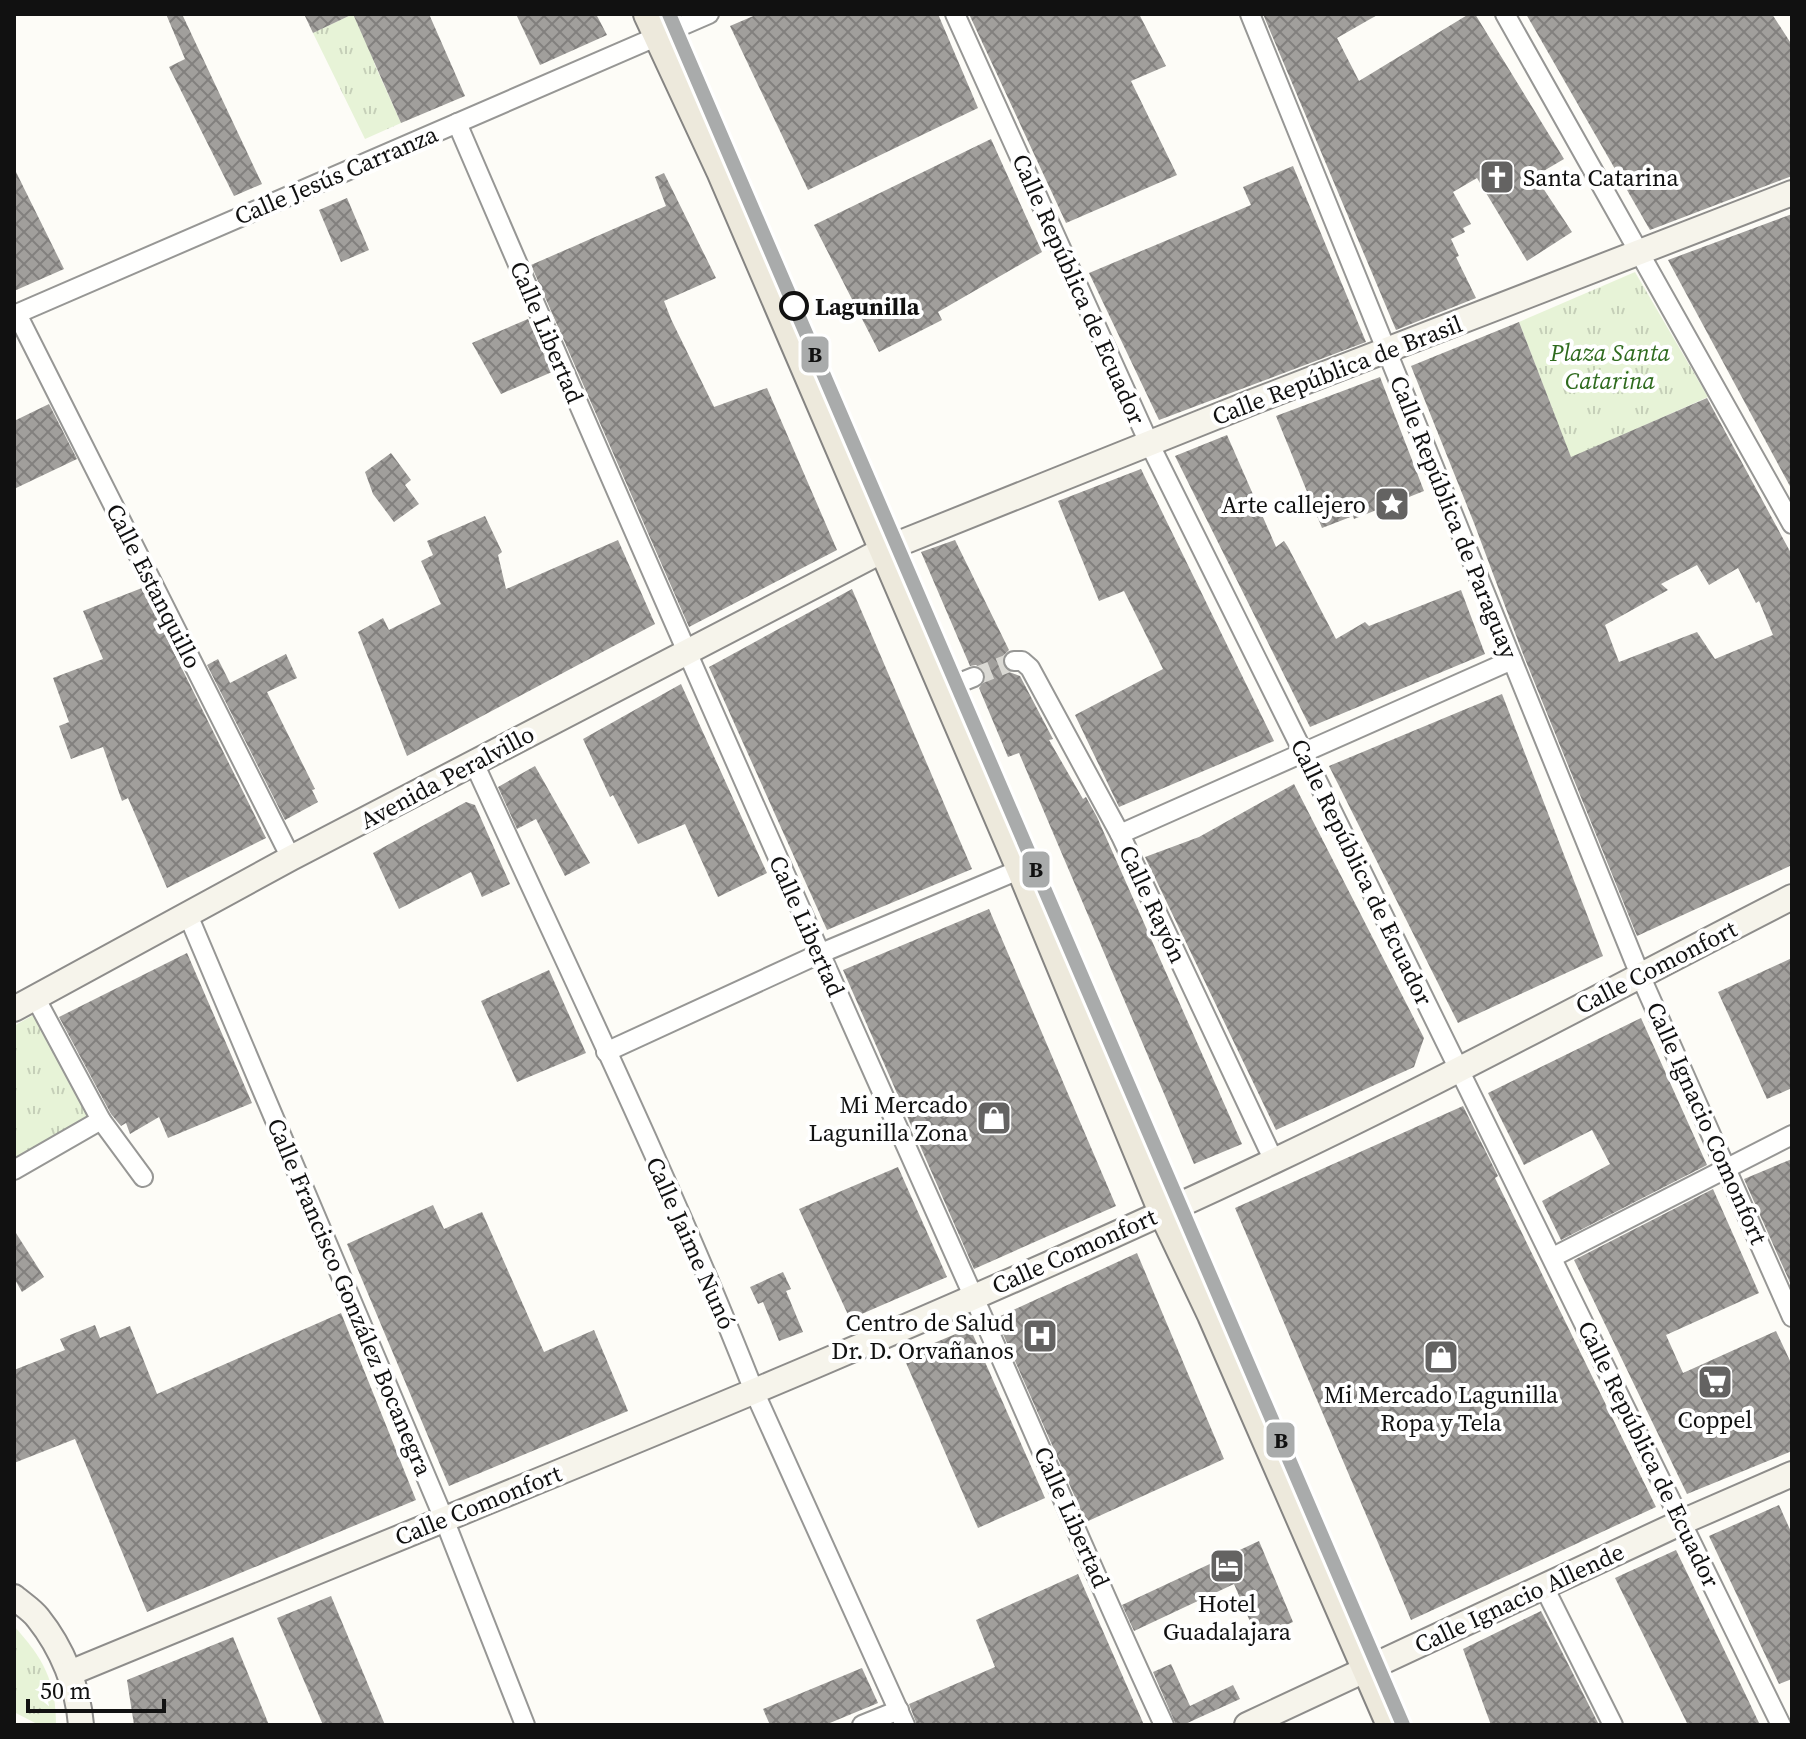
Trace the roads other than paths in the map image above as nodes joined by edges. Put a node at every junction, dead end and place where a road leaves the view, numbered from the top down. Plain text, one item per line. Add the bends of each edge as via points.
1 (709, 14) edge
2 (955, 14) edge
3 (1250, 14) edge
4 (1505, 14) edge
5 (654, 25) edge
6 (457, 123) junction
7 (1792, 193) edge
8 (1638, 252) junction
9 (16, 314) edge
10 (1386, 351) junction
11 (1149, 443) junction
12 (1792, 524) edge
13 (883, 550) junction
14 (688, 651) junction
15 (1512, 660) junction
16 (1014, 661) dead end
17 (974, 677) tunnel mouth
18 (944, 689) junction
19 (1304, 754) junction
20 (474, 763) junction
21 (1120, 834) junction
22 (291, 858) junction
23 (1021, 869) junction
24 (1792, 897) edge
25 (188, 915) junction
26 (819, 954) junction
27 (1640, 975) junction
28 (36, 999) junction
29 (14, 1009) edge
30 (606, 1052) junction
31 (1459, 1071) junction
32 (101, 1120) junction
33 (1792, 1135) edge
34 (1274, 1161) junction
35 (1727, 1166) junction
36 (14, 1170) edge
37 (143, 1177) dead end
38 (1163, 1212) junction
39 (1553, 1257) junction
40 (974, 1296) junction
41 (1792, 1317) edge
42 (754, 1391) junction
43 (1792, 1474) edge
44 (444, 1519) junction
45 (1682, 1522) junction
46 (1544, 1587) junction
47 (14, 1597) edge
48 (1366, 1669) junction
49 (70, 1673) junction
50 (902, 1717) edge
51 (81, 1725) edge
52 (525, 1725) edge
53 (862, 1725) edge
54 (1164, 1725) edge
55 (1247, 1725) edge
56 (1391, 1725) edge
57 (1613, 1725) edge
58 (1781, 1725) edge

1 - 5 street, Calle Jesús Carranza
2 - 11 street, Calle República de Ecuador
3 - 10 street, Calle República de Paraguay
4 - 8 street
5 - 6 street, Calle Jesús Carranza
5 - 13 main road
6 - 9 street, Calle Jesús Carranza
6 - 14 street, Calle Libertad
7 - 8 street, Calle República de Brasil
8 - 10 street, Calle República de Brasil
8 - 12 street
9 - 22 street, Calle Estanquillo
10 - 11 street, Calle República de Brasil
10 - 15 street, Calle República de Paraguay
11 - 13 street, Calle República de Brasil
11 - 19 street, Calle República de Ecuador
13 - 14 street, Avenida Peralvillo
13 - 18 main road
14 - 20 street, Avenida Peralvillo
14 - 26 street, Calle Libertad
15 - 19 street
15 - 27 street, Calle República de Paraguay
16 - 21 street, Calle Rayón via 1030,668
17 - 18 street
18 - 23 main road
19 - 21 street
19 - 31 street, Calle República de Ecuador
20 - 22 street, Avenida Peralvillo
20 - 30 street, Calle Jaime Nunó
21 - 34 street, Calle Rayón
22 - 25 street, Avenida Peralvillo
23 - 26 street
23 - 38 main road
24 - 27 street, Calle Comonfort
25 - 28 street, Avenida Peralvillo
25 - 44 street, Calle Francisco González Bocanegra
26 - 30 street
26 - 40 street, Calle Libertad
27 - 31 street, Calle Comonfort
27 - 35 street, Calle Ignacio Comonfort
28 - 29 street, Avenida Peralvillo
28 - 32 street
30 - 42 street, Calle Jaime Nunó
31 - 34 street, Calle Comonfort
31 - 39 street, Calle República de Ecuador
32 - 36 street
32 - 37 street
33 - 35 street
34 - 38 street, Calle Comonfort
35 - 39 street
35 - 41 street, Calle Ignacio Comonfort
38 - 40 street, Calle Comonfort
38 - 48 main road
39 - 45 street, Calle República de Ecuador
40 - 42 street, Calle Comonfort
40 - 54 street, Calle Libertad
42 - 44 street, Calle Comonfort
42 - 50 street, Calle Jaime Nunó
43 - 45 street, Calle Ignacio Allende
44 - 49 street, Calle Comonfort
44 - 52 street, Calle Francisco González Bocanegra
45 - 46 street, Calle Ignacio Allende
45 - 58 street, Calle República de Ecuador
46 - 48 street, Calle Ignacio Allende
46 - 57 street
47 - 49 street via 38,1618
48 - 55 street, Calle Ignacio Allende
48 - 56 main road
49 - 51 street
50 - 53 street

